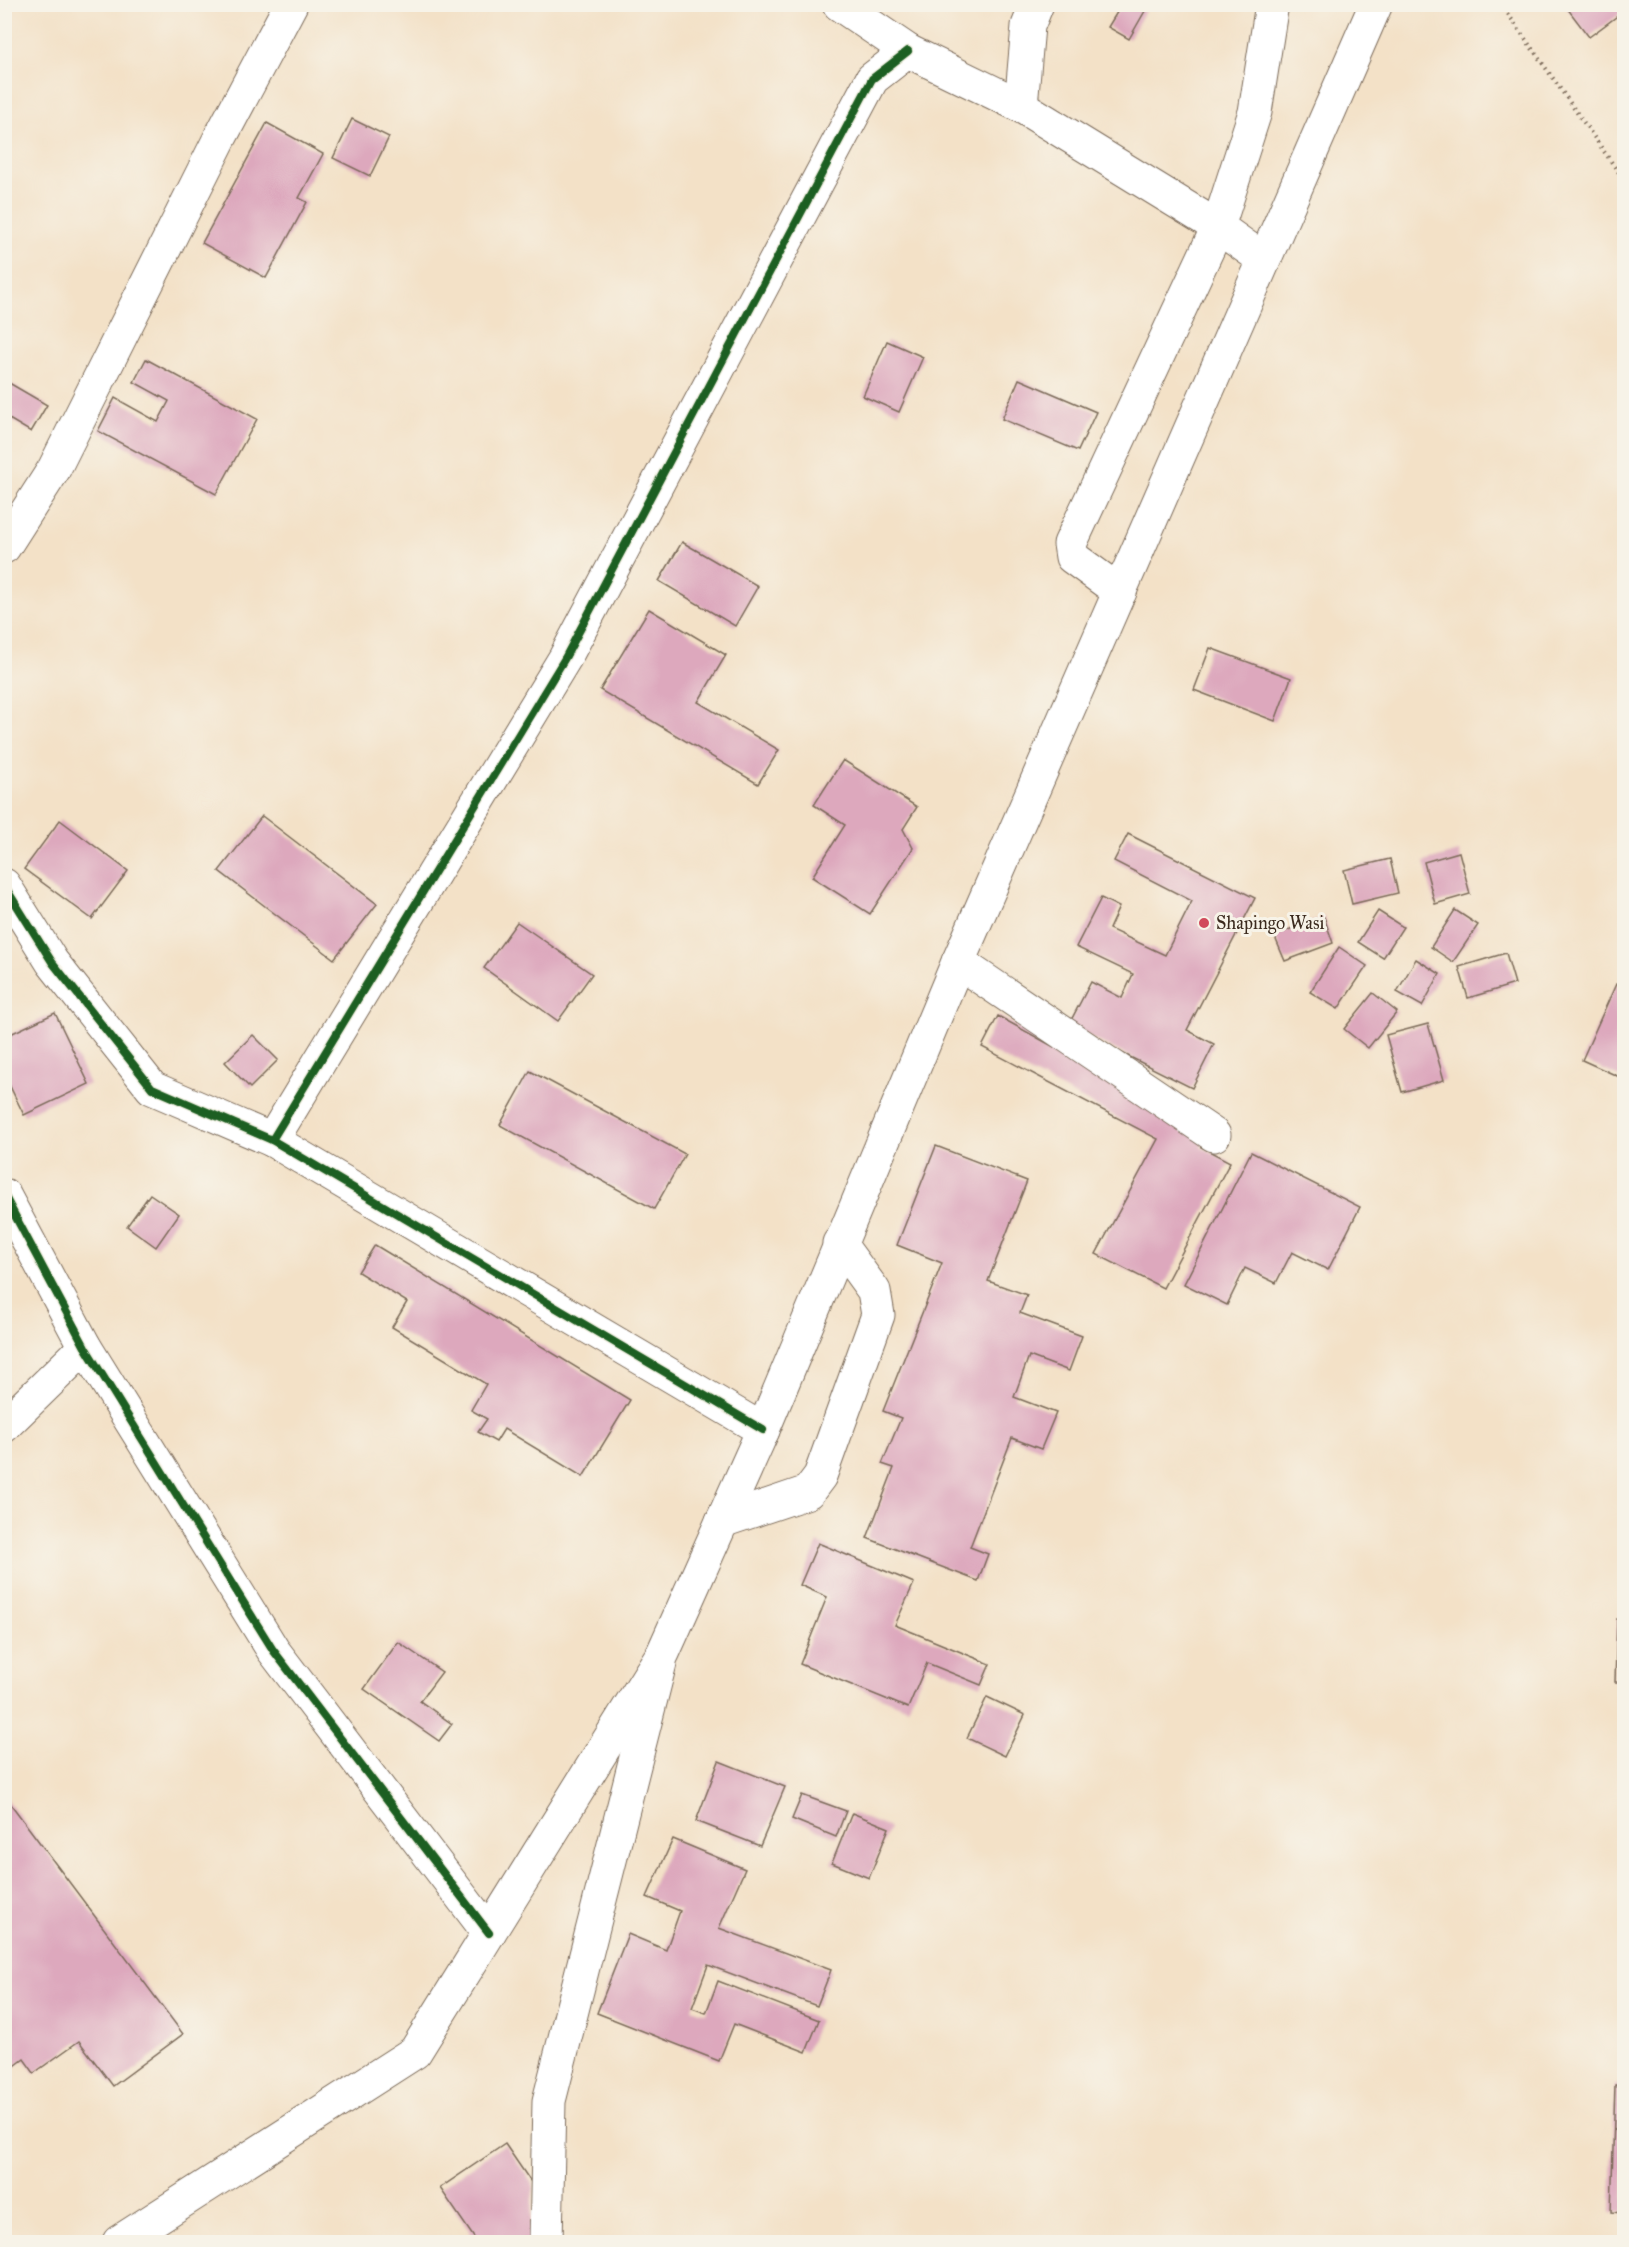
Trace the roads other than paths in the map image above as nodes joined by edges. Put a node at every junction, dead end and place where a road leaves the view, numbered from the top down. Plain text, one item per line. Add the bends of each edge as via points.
1 (291, 4) edge
2 (839, 4) edge
3 (1037, 4) edge
4 (1272, 4) edge
5 (1376, 4) edge
6 (908, 51) junction
7 (1021, 105) junction
8 (1218, 227) junction
9 (1263, 259) junction
10 (4, 547) edge
11 (1120, 592) junction
12 (4, 885) edge
13 (958, 962) junction
14 (1214, 1135) dead end
15 (272, 1140) junction
16 (4, 1195) edge
17 (839, 1243) junction
18 (85, 1347) junction
19 (4, 1426) edge
20 (763, 1430) junction
21 (722, 1521) junction
22 (663, 1653) junction
23 (489, 1933) junction
24 (119, 2242) edge
25 (546, 2242) edge

1 - 10 main road via 54,469
2 - 6 main road
3 - 7 main road via 1028,26
4 - 8 main road via 1255,112
5 - 9 main road
6 - 7 main road
6 - 15 main road via 872,79 565,658
7 - 8 main road
8 - 9 main road
8 - 11 main road via 1070,544 1072,557
9 - 11 main road
11 - 13 main road
12 - 15 main road via 52,962 152,1088
13 - 14 main road
13 - 17 main road
15 - 20 main road
16 - 18 main road
17 - 20 main road
17 - 21 main road via 874,1291 878,1316 820,1476 807,1492
18 - 19 main road
18 - 23 main road via 273,1650
20 - 21 main road
21 - 22 main road
22 - 23 main road
22 - 25 main road via 549,2101
23 - 24 main road via 415,2052

